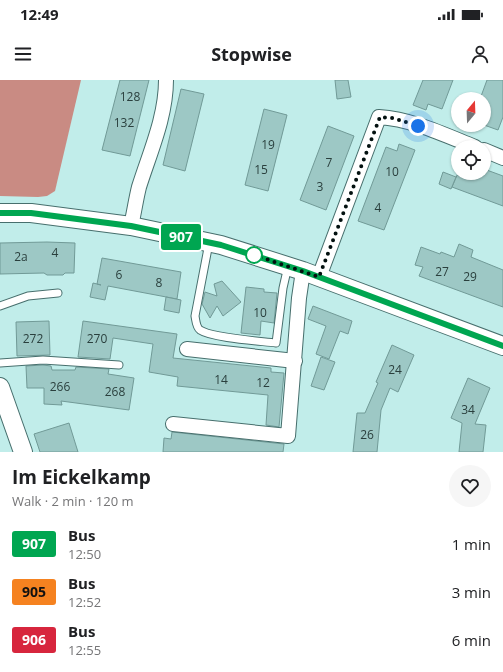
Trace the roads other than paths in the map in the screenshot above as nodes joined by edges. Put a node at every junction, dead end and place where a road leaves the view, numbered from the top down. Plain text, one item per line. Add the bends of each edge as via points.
1 (166, 80) edge
2 (456, 140) edge
3 (491, 153) edge
4 (503, 158) edge
5 (0, 213) edge
6 (131, 226) junction
7 (209, 243) junction
8 (303, 271) junction
9 (58, 293) dead end
10 (0, 306) edge
11 (503, 346) edge
12 (186, 349) dead end
13 (295, 361) junction
14 (0, 363) edge
15 (119, 365) dead end
16 (0, 387) edge
17 (172, 424) dead end
18 (23, 452) edge

1 - 6 street via 166,95 153,148 139,188
2 - 8 street via 407,122 380,117
3 - 4 street
5 - 6 street via 31,213
6 - 7 street
7 - 8 street
7 - 8 lane via 195,316 199,330 210,335 276,343 283,288
8 - 11 street
8 - 13 street
9 - 10 lane via 28,296
12 - 13 street
13 - 17 street via 288,436
14 - 15 lane via 43,360
16 - 18 street

